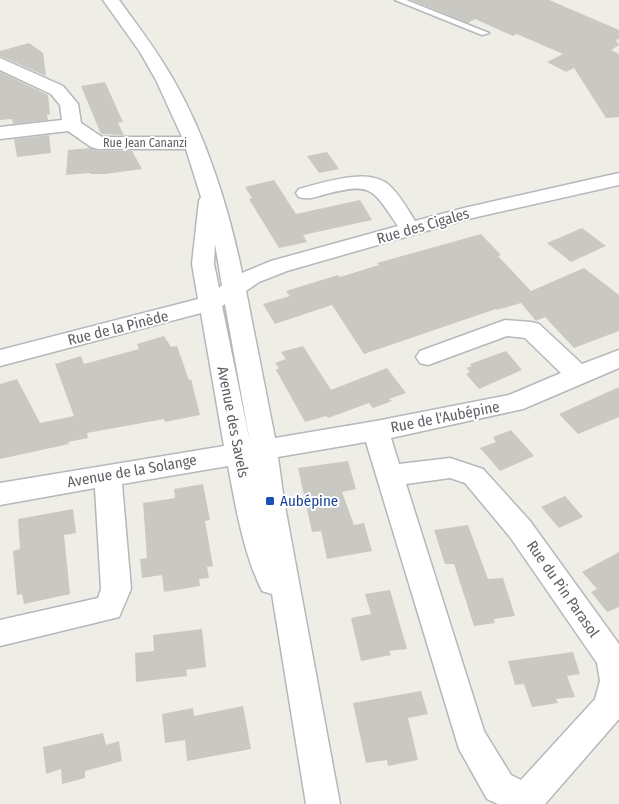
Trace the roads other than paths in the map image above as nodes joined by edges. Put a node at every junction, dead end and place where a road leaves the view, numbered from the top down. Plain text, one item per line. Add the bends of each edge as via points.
1 (111, 0) edge
2 (399, 0) edge
3 (485, 33) dead end
4 (0, 63) edge
5 (72, 125) junction
6 (0, 133) edge
7 (194, 143) junction
8 (619, 179) edge
9 (209, 186) junction
10 (306, 193) dead end
11 (411, 230) junction
12 (233, 290) junction
13 (211, 303) junction
14 (428, 357) dead end
15 (0, 358) edge
16 (619, 358) edge
17 (579, 376) junction
18 (376, 431) junction
19 (264, 449) junction
20 (238, 454) junction
21 (108, 475) junction
22 (390, 476) junction
23 (0, 494) edge
24 (0, 633) edge
25 (297, 652) junction
26 (323, 804) edge

1 - 7 street, Avenue des Savels via 165,80
2 - 3 lane
4 - 5 street via 57,90 68,104
5 - 6 street
5 - 7 street, Rue Jean Cananzi via 98,143
7 - 9 street, Avenue des Savels
8 - 11 street, Rue des Cigales via 464,214
9 - 12 street, Avenue des Savels via 224,236
9 - 13 street, Avenue des Savels via 209,216 202,251
10 - 11 street via 354,183 378,185
11 - 12 street, Rue des Cigales via 279,266 251,277
12 - 13 street, Rue de la Pinède
12 - 19 street, Avenue des Savels
13 - 15 street, Rue de la Pinède
13 - 20 street, Avenue des Savels
14 - 17 street via 505,328 532,330
16 - 17 street, Rue de l'Aubépine
17 - 18 street, Rue de l'Aubépine via 514,403
18 - 19 street, Rue de l'Aubépine
18 - 22 street, Rue du Pin Parasol
19 - 20 street, Avenue de la Solange
19 - 25 street, Avenue des Savels
20 - 21 street, Avenue de la Solange
20 - 25 street, Avenue des Savels via 255,532
21 - 23 street, Avenue de la Solange
21 - 24 street via 116,589 109,608
22 - 22 street, Rue du Pin Parasol via 450,468 474,476 520,528 612,658 616,681 609,707 526,800 499,787 470,738
25 - 26 street, Avenue des Savels

